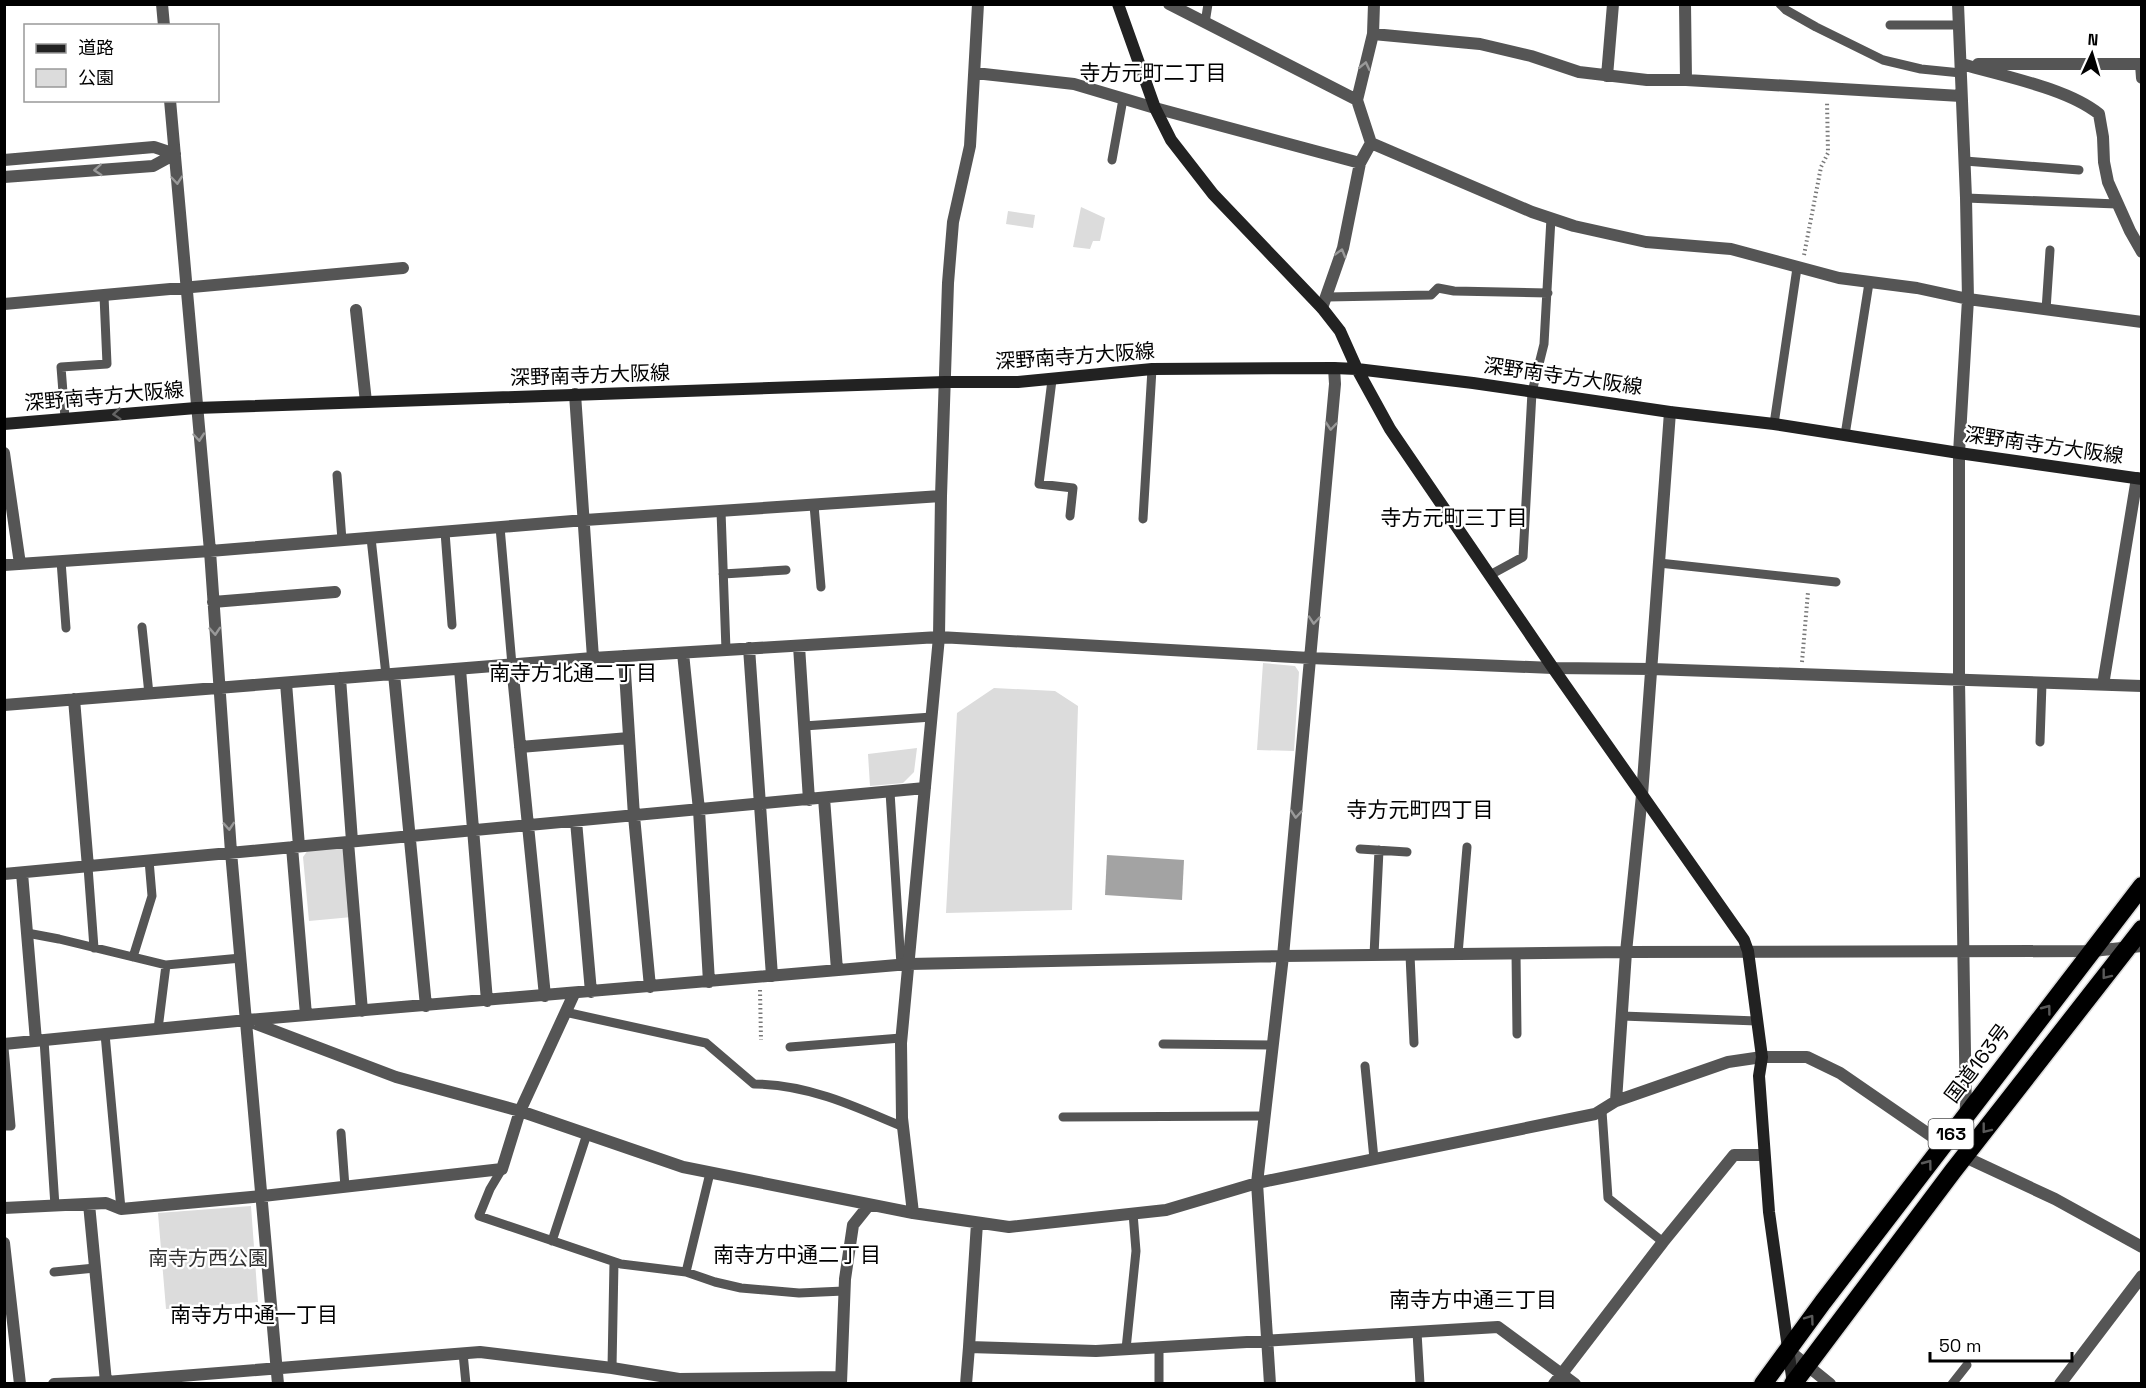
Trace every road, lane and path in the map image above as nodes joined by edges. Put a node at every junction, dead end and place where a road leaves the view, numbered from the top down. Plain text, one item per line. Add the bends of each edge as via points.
1 (162, 4) edge
2 (978, 4) edge
3 (1118, 4) edge
4 (1169, 4) edge
5 (1208, 4) edge
6 (1374, 4) edge
7 (1613, 4) edge
8 (1685, 4) edge
9 (1771, 4) edge
10 (1958, 4) edge
11 (1780, 5) edge
12 (1205, 23) junction
13 (164, 24) edge
14 (1890, 25) dead end
15 (1959, 25) junction
16 (1373, 34) junction
17 (2141, 64) edge
18 (1962, 68) junction
19 (975, 73) junction
20 (1607, 76) junction
21 (2142, 78) edge
22 (1686, 80) junction
23 (1827, 88) junction
24 (1961, 96) junction
25 (1123, 99) junction
26 (1357, 100) junction
27 (170, 102) edge
28 (1155, 108) junction
29 (1371, 143) junction
30 (174, 154) junction
31 (4, 160) edge
32 (1112, 160) dead end
33 (1965, 160) junction
34 (1360, 163) junction
35 (2079, 170) dead end
36 (4, 177) edge
37 (1966, 198) junction
38 (2117, 204) junction
39 (1551, 218) junction
40 (2136, 231) edge
41 (2050, 249) dead end
42 (2142, 252) edge
43 (403, 267) dead end
44 (1799, 268) junction
45 (1869, 283) junction
46 (187, 287) junction
47 (1548, 293) junction
48 (104, 296) junction
49 (1968, 299) junction
50 (1325, 302) junction
51 (4, 304) edge
52 (356, 310) dead end
53 (2046, 310) junction
54 (2142, 322) edge
55 (1334, 368) junction
56 (1152, 369) junction
57 (1357, 369) junction
58 (1052, 380) junction
59 (945, 382) junction
60 (1532, 392) junction
61 (575, 394) junction
62 (366, 402) junction
63 (196, 408) junction
64 (1670, 412) junction
65 (65, 418) junction
66 (4, 424) edge
67 (1774, 424) junction
68 (1845, 435) junction
69 (4, 453) edge
70 (1959, 453) junction
71 (337, 475) dead end
72 (2139, 478) edge
73 (941, 496) junction
74 (814, 505) junction
75 (721, 511) junction
76 (1070, 516) dead end
77 (1143, 519) dead end
78 (585, 520) junction
79 (500, 527) junction
80 (445, 532) junction
81 (371, 538) junction
82 (342, 540) junction
83 (210, 551) junction
84 (61, 561) junction
85 (1659, 563) junction
86 (20, 564) junction
87 (4, 565) edge
88 (786, 570) dead end
89 (723, 574) junction
90 (1490, 574) junction
91 (1809, 579) junction
92 (1836, 582) dead end
93 (821, 586) dead end
94 (335, 592) dead end
95 (213, 602) junction
96 (452, 625) dead end
97 (142, 627) dead end
98 (66, 628) dead end
99 (939, 637) junction
100 (799, 646) junction
101 (749, 648) junction
102 (726, 650) junction
103 (683, 652) junction
104 (624, 656) junction
105 (593, 658) junction
106 (1311, 658) junction
107 (512, 664) junction
108 (1553, 668) junction
109 (460, 669) junction
110 (1652, 669) junction
111 (1801, 674) junction
112 (390, 675) junction
113 (340, 678) junction
114 (1959, 680) junction
115 (285, 683) junction
116 (2042, 683) junction
117 (2103, 685) junction
118 (2142, 686) edge
119 (220, 688) junction
120 (149, 694) junction
121 (74, 699) junction
122 (4, 705) edge
123 (932, 717) junction
124 (804, 726) junction
125 (629, 738) junction
126 (2040, 742) dead end
127 (520, 747) junction
128 (925, 788) junction
129 (890, 792) junction
130 (1642, 795) junction
131 (824, 798) junction
132 (809, 800) junction
133 (762, 805) junction
134 (699, 810) junction
135 (634, 816) junction
136 (576, 822) junction
137 (528, 826) junction
138 (474, 830) junction
139 (410, 836) junction
140 (350, 842) junction
141 (296, 847) junction
142 (1467, 848) dead end
143 (1360, 849) dead end
144 (1379, 850) junction
145 (231, 852) junction
146 (1407, 852) dead end
147 (149, 860) junction
148 (88, 867) junction
149 (22, 873) junction
150 (4, 874) edge
151 (2142, 886) edge
152 (2142, 929) edge
153 (27, 933) junction
154 (2135, 946) edge
155 (94, 948) junction
156 (1748, 951) junction
157 (1963, 951) junction
158 (2092, 951) junction
159 (1626, 952) junction
160 (1516, 953) junction
161 (1458, 954) junction
162 (1374, 955) junction
163 (1410, 955) junction
164 (1283, 956) junction
165 (134, 957) junction
166 (241, 958) junction
167 (905, 964) junction
168 (166, 965) junction
169 (837, 970) junction
170 (766, 976) junction
171 (709, 982) junction
172 (650, 987) junction
173 (591, 992) junction
174 (574, 994) junction
175 (544, 996) junction
176 (487, 1001) junction
177 (426, 1006) junction
178 (362, 1011) junction
179 (565, 1012) junction
180 (306, 1015) junction
181 (1622, 1016) junction
182 (247, 1020) junction
183 (1757, 1021) junction
184 (158, 1029) junction
185 (105, 1034) junction
186 (1517, 1034) dead end
187 (901, 1038) junction
188 (761, 1040) dead end
189 (40, 1041) junction
190 (1414, 1043) dead end
191 (1162, 1044) dead end
192 (1272, 1045) junction
193 (4, 1046) edge
194 (790, 1047) dead end
195 (1762, 1057) junction
196 (1365, 1066) dead end
197 (1616, 1101) junction
198 (519, 1111) junction
199 (1602, 1111) junction
200 (1966, 1115) junction
201 (1264, 1116) junction
202 (1063, 1117) dead end
203 (4, 1126) edge
204 (903, 1127) junction
205 (340, 1133) dead end
206 (587, 1134) junction
207 (1943, 1144) junction
208 (1764, 1155) junction
209 (1965, 1156) junction
210 (1374, 1159) junction
211 (502, 1169) junction
212 (710, 1173) junction
213 (1257, 1183) junction
214 (345, 1187) junction
215 (263, 1196) junction
216 (89, 1204) junction
217 (869, 1205) junction
218 (55, 1206) junction
219 (4, 1208) edge
220 (120, 1209) junction
221 (913, 1213) junction
222 (1133, 1213) junction
223 (976, 1222) junction
224 (552, 1241) junction
225 (1662, 1242) junction
226 (4, 1243) edge
227 (2142, 1247) edge
228 (614, 1262) junction
229 (95, 1268) junction
230 (54, 1272) dead end
231 (686, 1272) junction
232 (2142, 1276) edge
233 (7, 1291) edge
234 (844, 1291) junction
235 (1417, 1332) junction
236 (1268, 1340) junction
237 (969, 1347) junction
238 (1159, 1347) junction
239 (1126, 1349) junction
240 (1788, 1350) junction
241 (463, 1353) junction
242 (1806, 1365) junction
243 (1967, 1365) dead end
244 (277, 1368) junction
245 (612, 1368) junction
246 (1563, 1373) junction
247 (175, 1380) edge
248 (841, 1380) edge
249 (690, 1381) edge
250 (106, 1382) junction
251 (20, 1383) edge
252 (54, 1383) edge
253 (66, 1383) edge
254 (278, 1383) edge
255 (466, 1383) edge
256 (966, 1383) edge
257 (1159, 1383) edge
258 (1270, 1383) edge
259 (1420, 1383) edge
260 (1554, 1383) edge
261 (1575, 1383) edge
262 (1763, 1383) edge
263 (1793, 1383) edge
264 (1830, 1383) edge
265 (1952, 1383) edge
266 (2060, 1383) edge

1 - 13 street
2 - 19 street
3 - 28 main road
4 - 12 street
5 - 12 lane
6 - 16 street
7 - 20 street
8 - 22 street
9 - 11 lane
10 - 15 street
11 - 18 lane via 1883,60 1921,69
12 - 26 street
14 - 15 lane
15 - 18 street
16 - 20 street via 1480,44
26 -> 16 street
17 - 18 street
17 - 21 street
18 - 24 street
18 - 38 street via 2051,90 2087,104 2099,114 2104,162
19 - 25 street via 1074,84
19 - 59 street via 970,146 953,222
20 - 22 street
22 - 23 street
23 - 24 street
23 - 44 path via 1828,153 1821,167
24 - 33 street
25 - 28 street
25 - 32 lane
26 - 29 street
27 - 30 street
28 - 34 street
28 - 50 main road via 1171,140 1213,194
29 - 34 street
29 - 39 street
30 - 31 street via 154,147
30 -> 36 street via 153,166
30 -> 46 street
33 - 35 lane
33 - 37 street
50 -> 34 street via 1343,248
37 - 38 lane
37 - 49 street
38 - 40 street
39 - 44 street via 1646,242 1731,249
39 - 47 lane
40 - 42 street
41 - 53 lane
43 - 46 street
44 - 45 street
44 - 67 lane
45 - 49 street
45 - 68 lane
46 - 48 street
46 - 63 street
47 - 50 lane via 1438,288 1431,295
47 - 60 lane via 1544,345
48 - 51 street
48 - 65 lane via 108,364 61,367
49 - 53 street
49 - 70 street
50 - 57 main road
52 - 62 street
53 - 54 street
55 - 56 main road, 深野南寺方大阪線
55 - 57 main road, 深野南寺方大阪線
55 -> 106 street
56 - 58 main road, 深野南寺方大阪線
56 - 77 lane
57 - 60 main road, 深野南寺方大阪線
57 - 90 main road via 1390,429
58 - 59 main road, 深野南寺方大阪線
58 - 76 lane via 1039,484 1073,488
59 - 61 main road, 深野南寺方大阪線
59 - 73 street
60 - 64 main road, 深野南寺方大阪線
60 - 90 lane via 1523,557
61 - 62 main road, 深野南寺方大阪線
61 - 78 street
62 - 63 main road, 深野南寺方大阪線
63 -> 65 main road, 深野南寺方大阪線
63 -> 83 street
64 - 67 main road, 深野南寺方大阪線
64 - 85 street
65 - 66 main road, 深野南寺方大阪線
67 - 68 main road, 深野南寺方大阪線
68 - 70 main road, 深野南寺方大阪線
69 - 86 street
70 - 72 main road, 深野南寺方大阪線
70 - 114 street
71 - 82 lane
72 - 117 street
73 - 74 street
73 - 99 street
74 - 75 street
74 - 93 lane
75 - 78 street
75 - 89 lane
78 - 79 street
78 - 105 street
79 - 80 street
79 - 107 lane
80 - 81 street
80 - 96 lane
81 - 82 street
81 - 112 lane
82 - 83 street
83 - 84 street
83 - 95 street
84 - 86 street
84 - 98 lane
85 - 91 lane
85 - 110 street
86 - 87 street
88 - 89 lane
89 - 102 lane
90 - 108 main road
91 - 92 lane
91 - 111 path
94 - 95 street
95 -> 119 street
97 - 120 lane
99 - 100 street
99 - 106 street
99 - 123 street
100 - 101 street
100 - 124 street
101 - 102 street
101 - 133 street
102 - 103 street
103 - 104 street
103 - 134 street
104 - 105 street
104 - 125 street
105 - 107 street
106 - 108 street
106 -> 164 street
107 - 109 street
107 - 127 street
108 - 110 street
108 - 130 main road
109 - 112 street
109 - 138 street
110 - 111 street
110 - 130 street
111 - 114 street
112 - 113 street
112 - 139 street
113 - 115 street
113 - 140 street
114 - 116 street
114 - 157 street
115 - 119 street
115 - 141 street
116 - 117 street
116 - 126 lane
117 - 118 street
119 - 120 street
119 -> 145 street
120 - 121 street
121 - 122 street
121 - 148 street
123 - 124 lane
123 - 128 street
124 - 132 street
125 - 127 street
125 - 135 street
127 - 137 street
128 - 129 street
128 - 167 street
129 - 131 street
129 - 167 lane
130 - 156 main road
130 - 159 street
131 - 132 street
131 - 169 street
132 - 133 street
133 - 134 street
133 - 170 street
134 - 135 street
134 - 171 street
135 - 136 street
135 - 172 street
136 - 137 street
136 - 173 street
137 - 138 street
137 - 175 street
138 - 139 street
138 - 176 street
139 - 140 street
139 - 177 street
140 - 141 street
140 - 178 street
141 - 145 street
141 - 180 street
142 - 161 lane
143 - 144 lane
144 - 146 lane
144 - 162 lane
145 - 147 street
145 - 166 street
147 - 148 street
147 - 165 lane via 152,896
148 - 149 street
148 - 155 lane
149 - 150 street
149 - 153 street
151 - 158 highway, 国道163号 / 163
152 - 154 highway, 163
153 - 155 lane
153 - 189 street
154 - 158 street
154 -> 209 highway, 163
155 - 165 lane
156 - 157 street
156 - 159 street
156 - 183 main road
157 - 158 street
157 - 200 street
200 -> 158 highway, 国道163号 / 163
159 - 160 street
159 - 181 street
160 - 161 street
160 - 186 lane
161 - 163 street
162 - 163 street
162 - 164 street
163 - 190 lane
164 - 167 street
164 - 192 street
165 - 168 lane
166 - 168 lane
166 - 182 street
167 - 169 street
167 - 187 street
168 - 184 lane
169 - 170 street
170 - 171 street
170 - 188 path
171 - 172 street
172 - 173 street
173 - 174 street
174 - 175 street
174 - 179 street
175 - 176 street
176 - 177 street
177 - 178 street
178 - 180 street
179 - 198 street
179 - 204 lane via 706,1043 754,1084 778,1084 826,1096
180 - 182 street
181 - 183 lane
181 - 197 street
182 - 184 street
182 - 198 street via 396,1077
182 - 215 street
183 - 195 main road
184 - 185 street
185 - 189 street
185 - 220 lane
187 - 194 lane
187 - 204 street
189 - 193 street
189 - 218 lane
191 - 192 lane
192 - 201 street
193 - 203 lane via 11,1126
195 - 197 street via 1728,1062
195 - 207 street via 1807,1057 1840,1073
195 - 208 main road via 1759,1076
196 - 210 lane
197 - 199 street
198 - 206 street
198 - 211 street
199 - 210 street
199 - 225 lane via 1608,1198
200 - 207 highway, 国道163号 / 163
201 - 202 lane
201 - 213 street
204 - 221 street
205 - 214 lane
206 - 212 street
206 - 224 lane
240 -> 207 highway, 国道163号 / 163
208 - 225 street via 1734,1155
208 - 240 main road
209 - 227 street
209 - 242 highway, 163
210 - 213 street
211 - 214 street
211 - 224 lane via 479,1216
212 - 217 street
212 - 231 lane
213 - 222 street via 1166,1210
213 - 236 street
214 - 215 street
215 - 220 street
215 - 244 street
216 - 218 street
216 - 220 street via 106,1203
216 - 229 street
217 - 221 street
217 - 234 street via 853,1225
218 - 219 street
221 - 223 street
222 - 223 street via 1009,1227
222 - 239 lane via 1136,1251
223 - 237 street
224 - 228 lane
225 - 246 street
226 - 233 street
228 - 231 lane
228 - 245 lane
229 - 230 lane
229 - 250 street
231 - 234 lane via 741,1288 800,1293
232 - 266 street
233 - 251 street
234 - 248 street
235 - 236 street
235 - 246 street via 1498,1327
235 - 259 lane
236 - 238 street
236 - 258 street
237 - 239 street
237 - 256 street
238 - 239 street
238 - 257 lane
240 - 242 street
240 - 262 highway, 国道163号 / 163
240 - 263 main road
241 - 244 street
241 - 245 street
241 - 255 lane
242 - 263 highway, 163
242 - 264 street
243 - 265 lane
244 - 247 street
244 - 254 street
245 - 249 street
246 - 260 street
246 - 261 street
247 - 250 street
248 - 249 street
250 - 253 street
252 - 253 street

